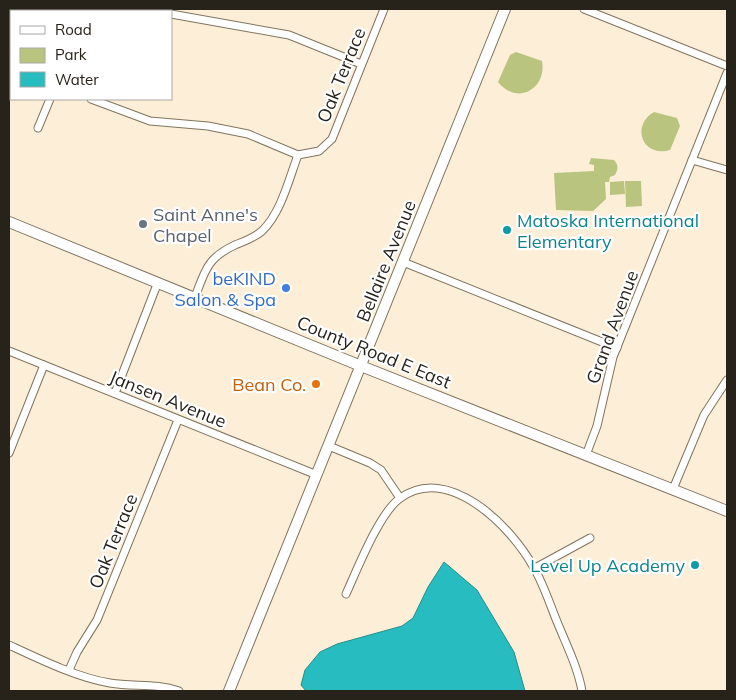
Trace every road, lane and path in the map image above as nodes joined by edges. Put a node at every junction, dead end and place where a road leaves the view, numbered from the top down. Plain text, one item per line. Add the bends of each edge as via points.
1 (384, 9) edge
2 (505, 9) edge
3 (584, 9) edge
4 (172, 14) edge
5 (361, 64) junction
6 (727, 66) edge
7 (727, 73) edge
8 (50, 100) edge
9 (94, 100) edge
10 (38, 128) dead end
11 (298, 155) junction
12 (692, 160) junction
13 (727, 170) edge
14 (9, 222) edge
15 (403, 262) junction
16 (158, 282) junction
17 (195, 297) junction
18 (617, 348) junction
19 (9, 351) edge
20 (44, 365) junction
21 (361, 366) junction
22 (727, 380) edge
23 (115, 393) junction
24 (178, 420) junction
25 (329, 446) junction
26 (9, 453) edge
27 (586, 455) junction
28 (317, 475) junction
29 (673, 489) junction
30 (400, 498) junction
31 (727, 511) edge
32 (590, 538) dead end
33 (535, 568) junction
34 (346, 594) dead end
35 (9, 645) edge
36 (69, 670) junction
37 (179, 691) edge
38 (229, 691) edge
39 (582, 691) edge

1 - 5 street, Oak Terrace
2 - 15 main road, Bellaire Avenue
3 - 6 street
4 - 5 street via 288,35
5 - 11 street, Oak Terrace via 332,139 319,151
7 - 12 street, Grand Avenue
8 - 10 street
9 - 11 street via 150,121 208,126 248,134
11 - 17 street via 269,223 253,238 226,249 213,259 204,272
12 - 13 street
12 - 18 street, Grand Avenue
14 - 16 main road, County Road E East
15 - 18 street
15 - 21 main road, Bellaire Avenue
16 - 17 main road, County Road E East
16 - 23 street
17 - 21 main road, County Road E East
18 - 27 street, Grand Avenue
19 - 20 street, Jansen Avenue
20 - 23 street, Jansen Avenue
20 - 26 street
21 - 25 main road, Bellaire Avenue
21 - 27 main road, County Road E East
22 - 29 street via 704,415
23 - 24 street, Jansen Avenue
24 - 28 street, Jansen Avenue
24 - 36 street, Oak Terrace via 97,620
25 - 28 main road, Bellaire Avenue
25 - 30 street via 381,470
27 - 29 main road, County Road E East
28 - 38 main road, Bellaire Avenue
29 - 31 main road, County Road E East
30 - 33 street via 428,488 459,493 496,521
30 - 34 street via 388,510
32 - 33 street
33 - 39 street
35 - 36 street
36 - 37 street via 96,680 155,685

